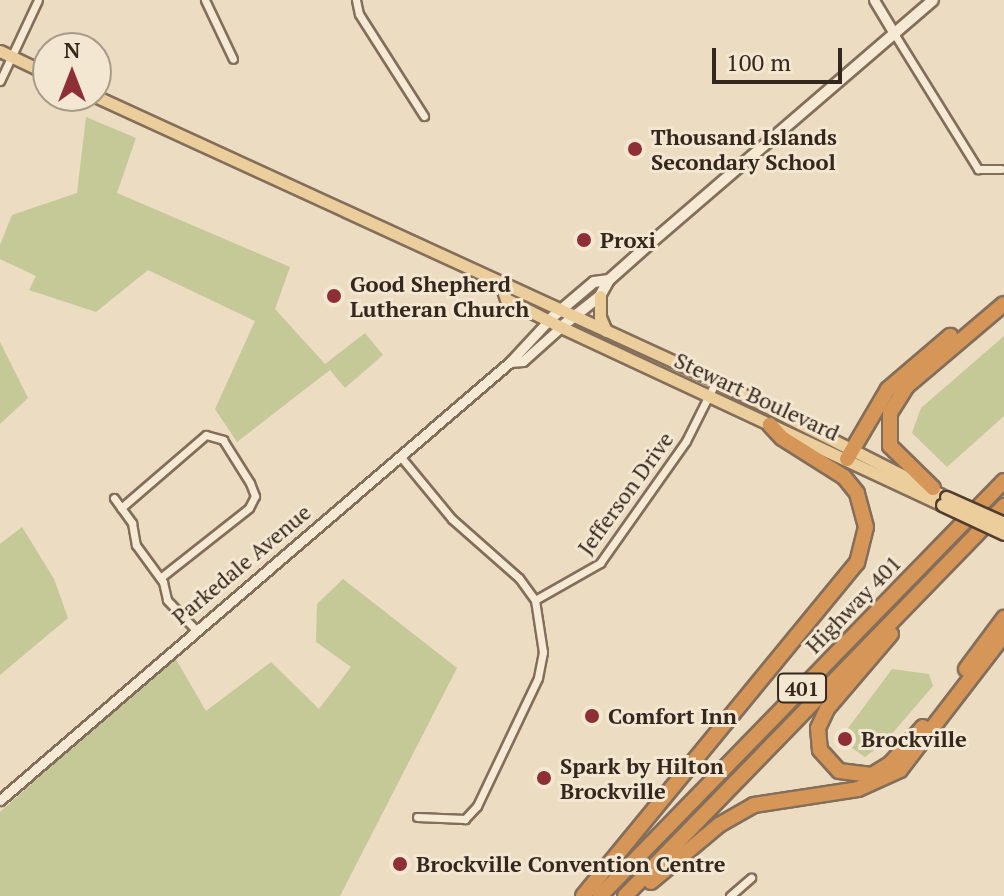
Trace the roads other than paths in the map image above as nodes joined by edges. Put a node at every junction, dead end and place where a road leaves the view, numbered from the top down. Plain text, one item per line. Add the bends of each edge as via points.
1 (38, 0) edge
2 (205, 0) edge
3 (356, 0) edge
4 (874, 0) edge
5 (933, 0) edge
6 (895, 35) junction
7 (6, 54) edge
8 (233, 59) dead end
9 (32, 66) edge
10 (0, 81) edge
11 (112, 104) edge
12 (424, 116) dead end
13 (1001, 169) dead end
14 (609, 280) junction
15 (502, 287) junction
16 (1004, 295) edge
17 (600, 296) junction
18 (1004, 304) edge
19 (562, 310) junction
20 (576, 317) junction
21 (549, 320) junction
22 (561, 327) junction
23 (606, 331) junction
24 (510, 362) junction
25 (716, 381) junction
26 (709, 398) junction
27 (770, 425) junction
28 (850, 454) junction
29 (400, 456) junction
30 (1004, 471) edge
31 (1004, 481) edge
32 (941, 497) junction
33 (114, 498) dead end
34 (1004, 506) edge
35 (121, 508) junction
36 (964, 522) junction
37 (1004, 523) edge
38 (1004, 534) edge
39 (160, 578) junction
40 (535, 600) junction
41 (908, 604) junction
42 (1004, 618) edge
43 (195, 629) junction
44 (1004, 635) edge
45 (0, 800) edge
46 (417, 817) dead end
47 (751, 878) dead end
48 (583, 896) edge
49 (600, 896) edge
50 (625, 896) edge
51 (636, 896) edge
52 (730, 896) edge

1 - 7 street
2 - 8 street
3 - 12 street via 359,14
4 - 6 street
5 - 6 main road, Parkedale Avenue
6 - 13 street via 978,169
6 - 14 main road, Parkedale Avenue
7 - 9 main road
7 - 10 street
11 - 15 main road, Stewart Boulevard
14 - 17 main road, Parkedale Avenue
14 - 19 main road, Parkedale Avenue via 594,282
15 - 19 main road, Stewart Boulevard
15 - 21 main road, Stewart Boulevard via 506,299
16 - 28 highway via 888,389
17 - 20 main road, Parkedale Avenue
17 - 23 main road
18 - 32 highway via 906,387 890,413 890,446
19 - 20 main road, Stewart Boulevard
19 - 21 main road, Parkedale Avenue
20 - 22 main road, Parkedale Avenue
20 - 23 main road, Stewart Boulevard
21 - 22 main road, Stewart Boulevard
21 - 24 street, Parkedale Avenue
22 - 24 street, Parkedale Avenue via 523,361
22 - 26 main road, Stewart Boulevard
23 - 25 main road, Stewart Boulevard
24 - 29 street, Parkedale Avenue
25 - 26 street, Jefferson Drive
25 - 28 main road, Stewart Boulevard
26 - 27 main road, Stewart Boulevard
26 - 40 street, Jefferson Drive via 686,441 600,563
27 - 28 main road, Stewart Boulevard
27 - 48 highway via 844,477 857,493 866,527 857,563
28 - 32 main road, Stewart Boulevard
28 - 32 main road, Stewart Boulevard
29 - 40 street via 452,519 519,578
29 - 43 street, Parkedale Avenue
30 - 36 highway
31 - 36 highway, Highway 401 / 401
32 - 37 main road, Stewart Boulevard, bridge
32 - 38 main road, Stewart Boulevard, bridge
33 - 35 street
34 - 41 highway, Highway 401 / 401
35 - 39 street via 132,523 136,545
35 - 39 street via 206,435 223,440 250,483 255,496 249,508
36 - 49 highway, Highway 401 / 401
39 - 43 street via 167,600
40 - 46 street via 543,652 538,678 477,806 465,819
41 - 42 highway via 901,622 821,721 820,750 839,771 872,775 891,763
41 - 50 highway, Highway 401 / 401
43 - 45 street, Parkedale Avenue
44 - 51 highway via 900,770 858,789 784,798 737,813
47 - 52 street

